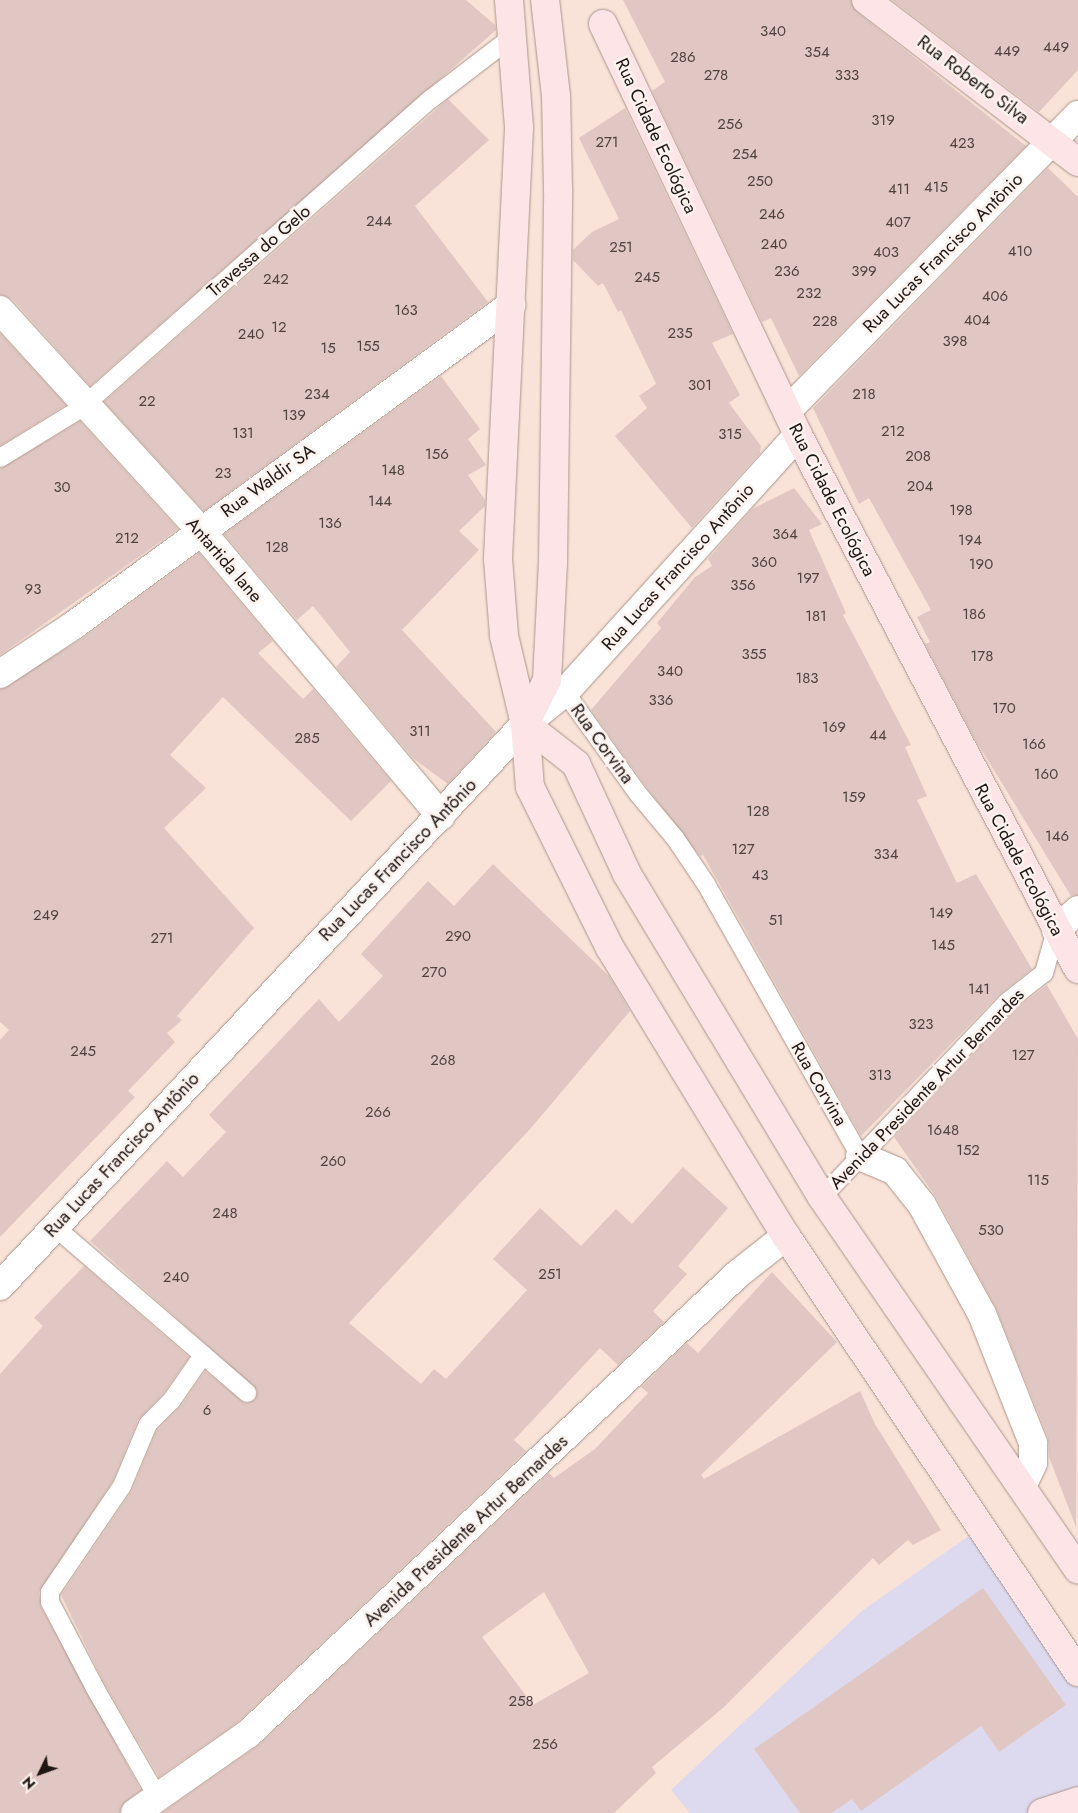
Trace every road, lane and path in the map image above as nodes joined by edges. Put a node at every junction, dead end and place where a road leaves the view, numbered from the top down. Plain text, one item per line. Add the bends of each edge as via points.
1 (509, 0) edge
2 (545, 0) edge
3 (866, 0) edge
4 (603, 24) dead end
5 (513, 36) junction
6 (1078, 115) edge
7 (1053, 141) junction
8 (1078, 162) edge
9 (511, 305) junction
10 (0, 310) edge
11 (86, 404) junction
12 (792, 423) junction
13 (0, 458) edge
14 (200, 530) junction
15 (0, 674) edge
16 (565, 692) junction
17 (525, 724) junction
18 (441, 816) junction
19 (1078, 910) edge
20 (1056, 930) junction
21 (1078, 969) edge
22 (860, 1156) junction
23 (822, 1197) junction
24 (55, 1227) junction
25 (786, 1236) junction
26 (0, 1286) edge
27 (203, 1355) junction
28 (247, 1393) dead end
29 (1024, 1482) dead end
30 (1078, 1570) edge
31 (1078, 1672) edge
32 (157, 1796) junction
33 (1078, 1801) edge
34 (135, 1813) edge
35 (1042, 1813) edge

1 - 5 street
2 - 17 street via 556,96 558,190 553,563 547,680
3 - 7 street, Rua Roberto Silva
4 - 12 street, Rua Cidade Ecológica
5 - 9 street via 519,128
5 - 11 lane, Travessa do Gelo via 431,100
6 - 7 street, Rua Lucas Francisco Antônio
7 - 8 street, Rua Roberto Silva
7 - 12 street, Rua Lucas Francisco Antônio
9 - 14 street, Rua Waldir SA
9 - 17 street via 498,559 504,636
10 - 11 street, Antartida lane
11 - 13 lane, Travessa do Gelo
11 - 14 street, Antartida lane
12 - 16 street, Rua Lucas Francisco Antônio
12 - 20 street, Rua Cidade Ecológica
14 - 15 street, Rua Waldir SA via 74,625
14 - 18 street, Antartida lane
16 - 17 street, Rua Lucas Francisco Antônio
16 - 22 lane, Rua Corvina via 706,884
17 - 18 street, Rua Lucas Francisco Antônio
17 - 23 street via 576,764 627,874
17 - 25 street via 530,788 610,948
18 - 24 street, Rua Lucas Francisco Antônio
19 - 20 street
20 - 21 street, Rua Cidade Ecológica
20 - 22 lane, Avenida Presidente Artur Bernardes via 1044,973 1007,1002
22 - 23 lane, Avenida Presidente Artur Bernardes
22 - 29 street via 895,1171 922,1205 982,1314 1033,1443 1033,1463
23 - 30 street
24 - 26 street, Rua Lucas Francisco Antônio
24 - 27 lane
25 - 31 street
25 - 32 street, Avenida Presidente Artur Bernardes via 739,1273 248,1734
27 - 28 lane
27 - 32 lane via 172,1400 148,1424 122,1486 50,1592 50,1602 94,1688
32 - 34 street, Avenida Presidente Artur Bernardes
33 - 35 street

